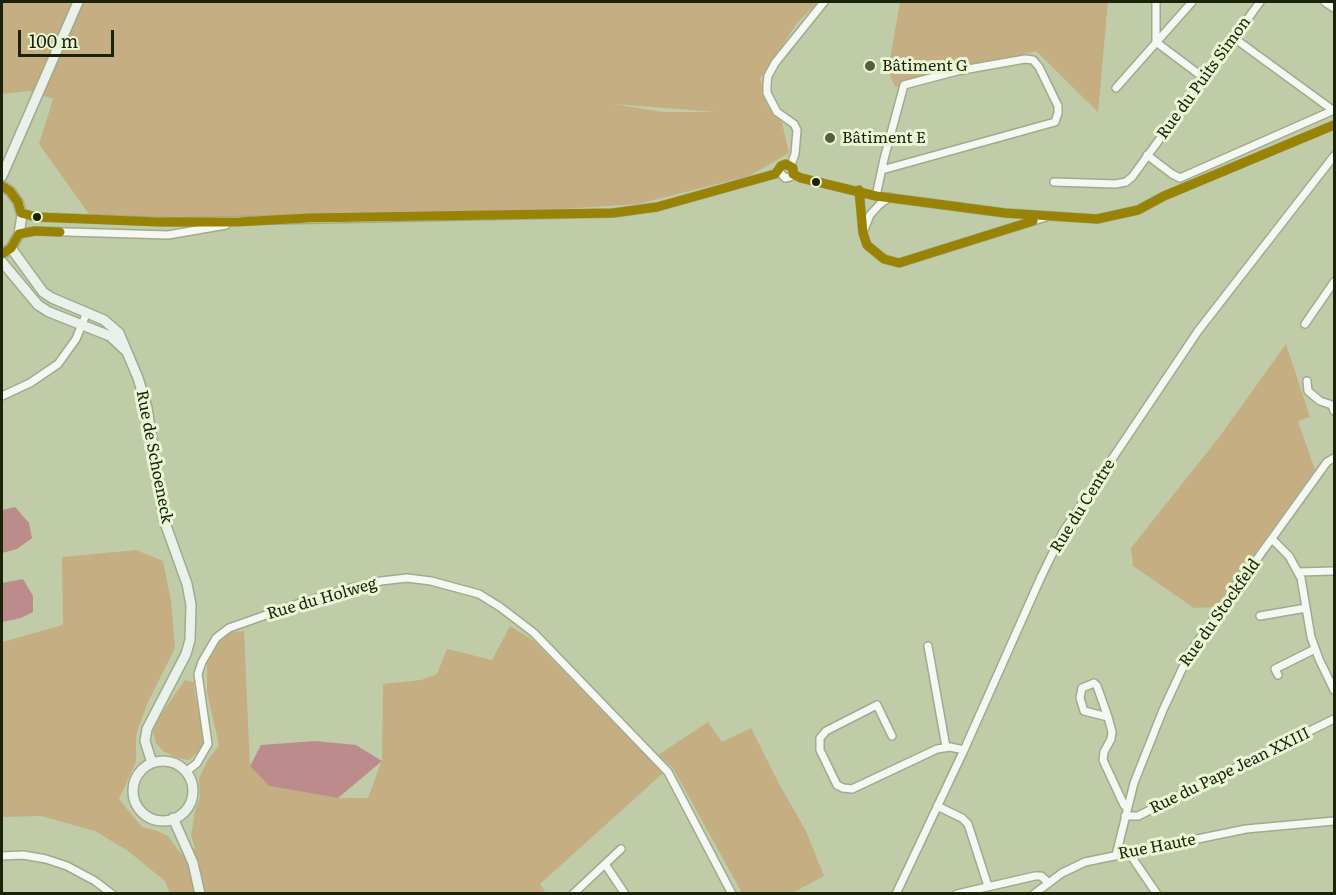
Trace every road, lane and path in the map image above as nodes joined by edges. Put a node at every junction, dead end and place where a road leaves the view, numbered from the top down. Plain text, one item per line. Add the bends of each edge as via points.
1 (78, 2) edge
2 (824, 2) edge
3 (1156, 2) edge
4 (1192, 2) edge
5 (1260, 2) edge
6 (1325, 2) edge
7 (1335, 8) edge
8 (1234, 38) junction
9 (1156, 42) junction
10 (1204, 78) junction
11 (1116, 88) dead end
12 (1334, 111) edge
13 (1335, 125) edge
14 (1147, 155) junction
15 (1335, 156) edge
16 (791, 165) junction
17 (882, 170) junction
18 (779, 171) junction
19 (793, 174) junction
20 (2, 176) edge
21 (1054, 182) dead end
22 (2, 186) edge
23 (859, 190) junction
24 (876, 196) junction
25 (890, 197) junction
26 (21, 213) junction
27 (1005, 213) junction
28 (1051, 215) junction
29 (237, 222) junction
30 (1008, 229) junction
31 (864, 233) junction
32 (19, 234) junction
33 (11, 248) junction
34 (2, 254) edge
35 (2, 262) edge
36 (1335, 282) edge
37 (87, 312) junction
38 (1305, 324) dead end
39 (82, 325) junction
40 (129, 354) junction
41 (1306, 381) dead end
42 (2, 396) edge
43 (1335, 411) edge
44 (1335, 458) edge
45 (1272, 539) junction
46 (1335, 571) edge
47 (1298, 572) junction
48 (1306, 608) junction
49 (1260, 616) dead end
50 (928, 646) dead end
51 (1315, 649) junction
52 (1278, 675) dead end
53 (1335, 690) edge
54 (1108, 717) junction
55 (1335, 719) edge
56 (892, 736) dead end
57 (945, 747) junction
58 (964, 750) junction
59 (152, 763) junction
60 (186, 772) junction
61 (938, 806) junction
62 (1127, 807) junction
63 (1125, 816) junction
64 (173, 818) junction
65 (1335, 821) edge
66 (621, 849) dead end
67 (1129, 853) junction
68 (1116, 855) junction
69 (2, 856) edge
70 (605, 864) junction
71 (1049, 883) junction
72 (988, 886) junction
73 (112, 894) edge
74 (200, 894) edge
75 (573, 894) edge
76 (625, 894) edge
77 (732, 894) edge
78 (896, 894) edge
79 (957, 894) edge
80 (1034, 894) edge
81 (1157, 894) edge

1 - 20 main road
2 - 16 street via 768,76 771,104 797,130
3 - 9 street
4 - 9 street
5 - 8 street, Rue du Puits Simon
6 - 7 street
8 - 10 street, Rue du Puits Simon
8 - 12 street
9 - 10 street
9 - 11 street
10 - 14 street, Rue du Puits Simon
12 - 14 street via 1184,177 1177,177
13 - 28 street via 1130,212 1085,220
14 - 21 street, Rue du Puits Simon via 1125,182
15 - 58 street, Rue du Centre via 1198,331 1074,515 1041,577
16 - 18 street via 783,165
16 - 19 street
17 - 17 street via 1055,122 1058,106 1039,67 1033,60 1025,59 904,85
17 - 24 street
18 - 19 street via 785,178
18 - 29 street via 657,207 613,213
19 - 23 street
22 - 26 main road via 18,202
23 - 24 street
23 - 31 street
24 - 25 street
25 - 27 street
25 - 31 street via 870,215
26 - 29 street via 56,218
26 - 32 main road
27 - 28 street
27 - 30 street
28 - 30 street
29 - 32 street via 168,235 35,231
30 - 31 street via 899,263 884,259 867,245
32 - 33 main road
33 - 34 main road
33 - 37 main road, Rue de Schoeneck via 43,292
35 - 39 main road via 38,305
36 - 38 street
37 - 39 street
37 - 40 main road, Rue de Schoeneck via 111,324
39 - 40 main road via 110,336
39 - 42 street via 58,364
40 - 59 main road, Rue de Schoeneck via 147,408 162,511 188,584 191,605 186,654 147,729 145,741
41 - 43 street via 1308,391 1332,405
44 - 45 street, Rue du Stockfeld via 1327,462
45 - 47 street
45 - 62 street, Rue du Stockfeld via 1190,652 1159,720
46 - 47 street
47 - 48 street
48 - 49 street
48 - 51 street
50 - 57 street
51 - 52 street via 1275,669
51 - 53 street
54 - 54 street via 1094,683 1082,688 1084,711
54 - 62 street via 1112,736 1103,760
55 - 63 street, Rue du Pape Jean XXIII via 1138,816
56 - 57 street via 877,705 826,731 820,738 820,750 837,785 852,789
57 - 58 street
58 - 61 street, Rue du Centre
59 - 60 main road via 172,762
59 - 64 main road via 135,780 136,804 147,816
60 - 64 main road via 192,787 191,800
60 - 77 street, Rue du Holweg via 197,763 208,744 198,674 216,638 229,628 358,586 407,578 431,581 479,594 520,621 657,760 668,772
61 - 72 street via 962,818 970,828
61 - 78 street, Rue du Centre
62 - 63 street, Rue du Stockfeld
63 - 68 street, Rue du Stockfeld
64 - 74 main road via 193,863
65 - 67 street, Rue Haute via 1246,829
66 - 70 street
67 - 68 street, Rue Haute
67 - 81 street
68 - 71 street, Rue Haute via 1085,862
69 - 73 street via 23,855 57,863 82,873
70 - 75 street
70 - 76 street
71 - 72 street via 1035,876
71 - 80 street, Rue Haute
72 - 79 street

